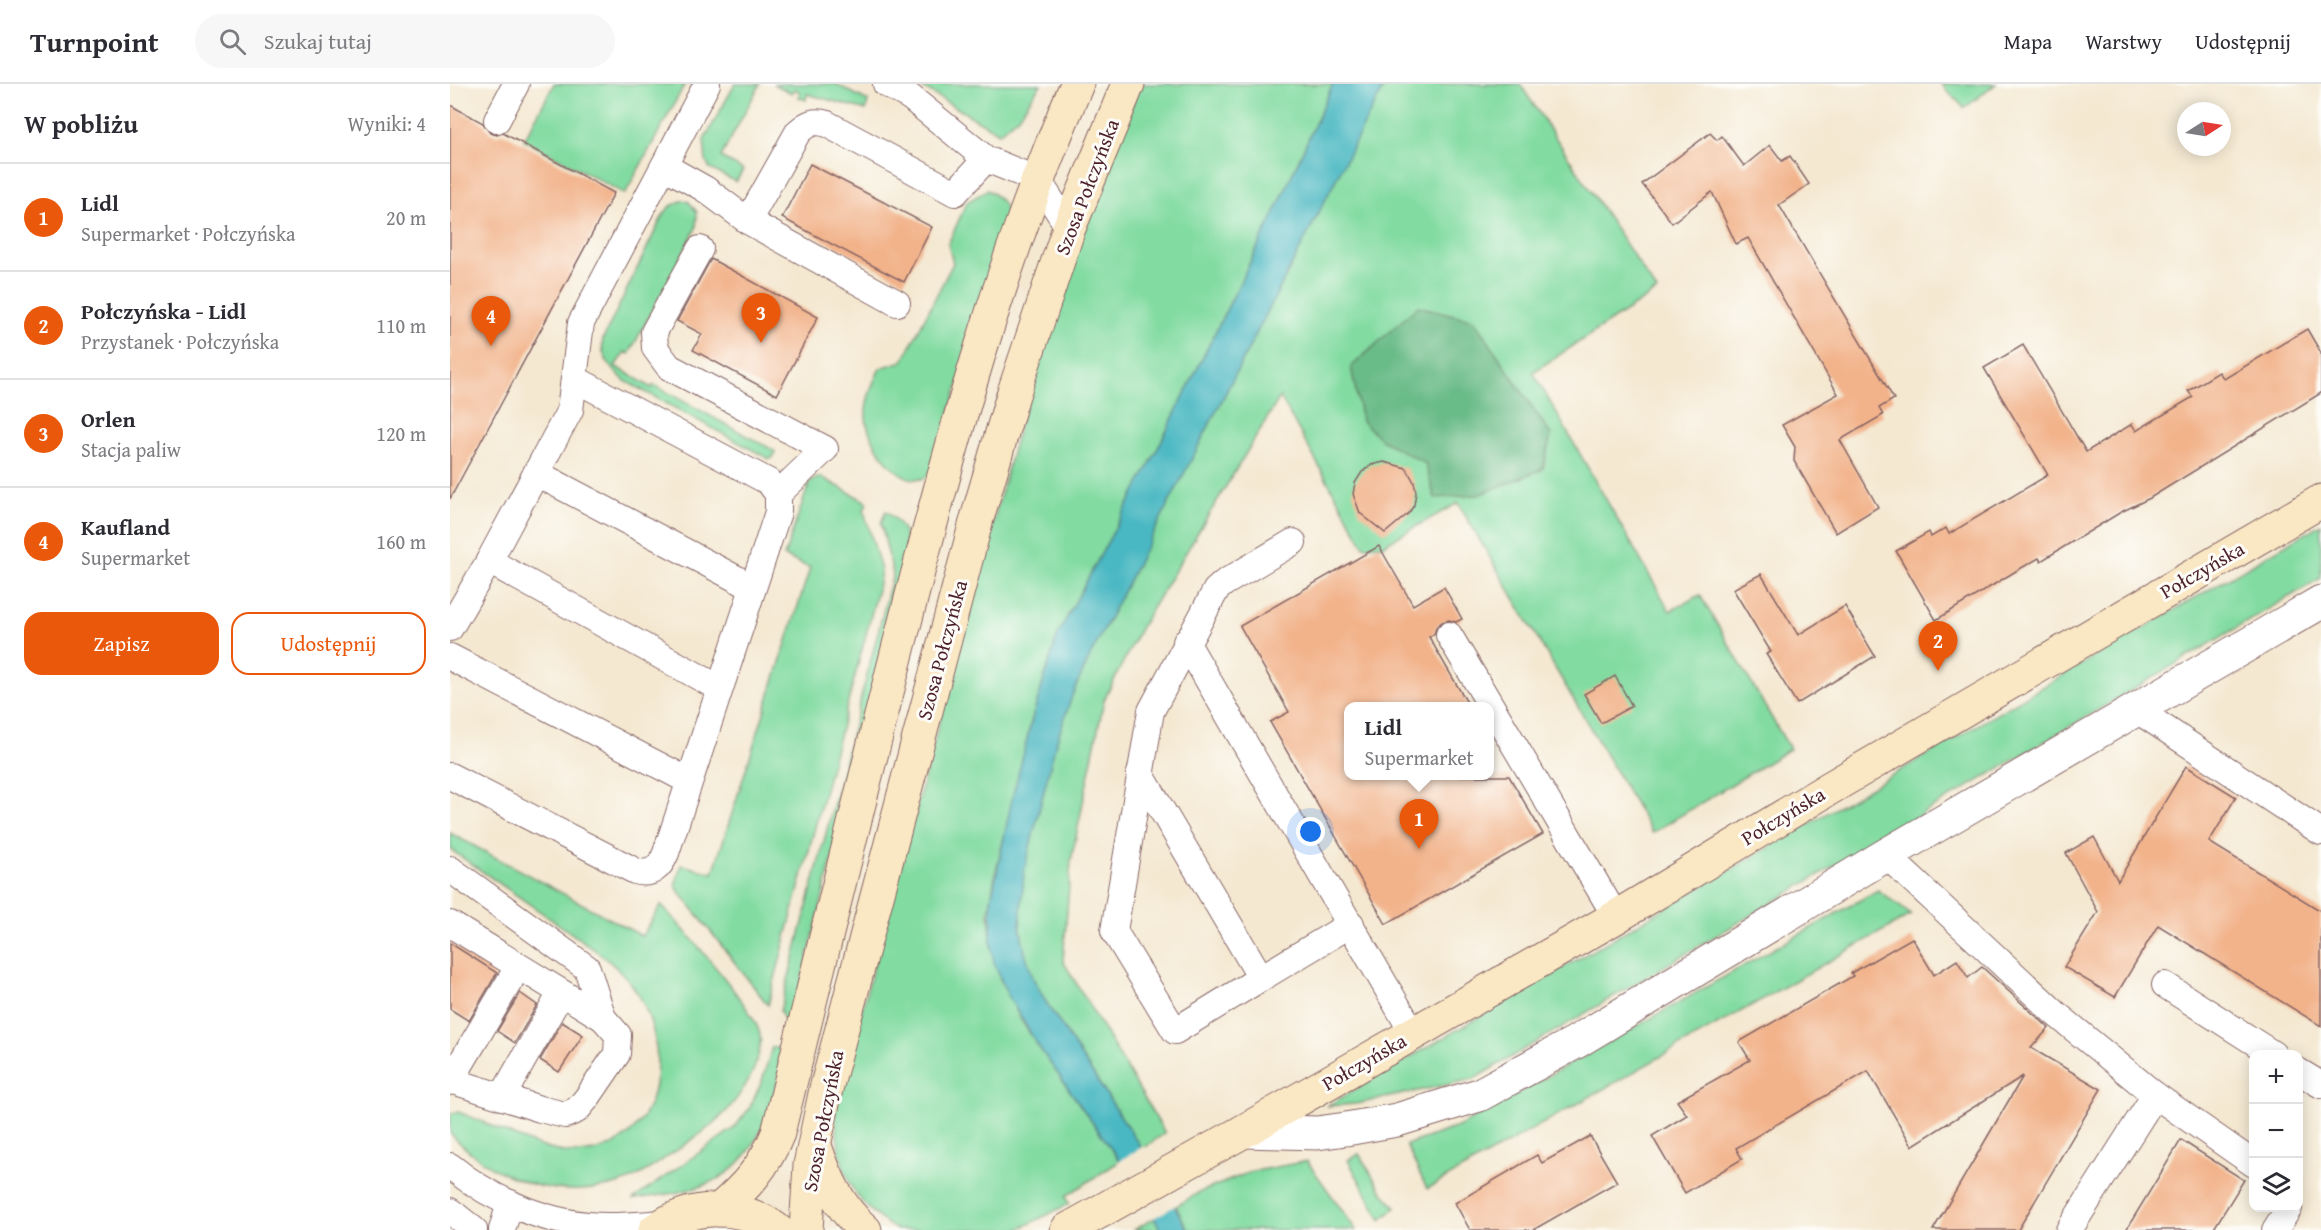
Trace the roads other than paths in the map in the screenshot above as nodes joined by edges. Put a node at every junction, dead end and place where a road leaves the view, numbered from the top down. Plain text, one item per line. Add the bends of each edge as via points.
1 (516, 84) edge
2 (707, 84) edge
3 (886, 84) edge
4 (1077, 84) edge
5 (1128, 84) edge
6 (496, 120) dead end
7 (986, 159) junction
8 (664, 166) junction
9 (1038, 180) junction
10 (748, 221) junction
11 (1069, 228) junction
12 (699, 249) dead end
13 (897, 303) dead end
14 (575, 379) junction
15 (536, 473) junction
16 (778, 494) junction
17 (2321, 501) edge
18 (1293, 542) dead end
19 (489, 561) junction
20 (752, 587) junction
21 (2321, 602) edge
22 (450, 628) edge
23 (1449, 635) dead end
24 (1186, 642) junction
25 (450, 657) edge
26 (719, 688) junction
27 (1489, 702) edge
28 (2137, 710) junction
29 (1494, 711) edge
30 (1140, 773) junction
31 (450, 776) edge
32 (689, 781) junction
33 (2321, 832) edge
34 (1886, 855) junction
35 (450, 869) edge
36 (1616, 917) junction
37 (450, 924) edge
38 (1351, 924) junction
39 (518, 967) junction
40 (1261, 978) junction
41 (2165, 985) dead end
42 (561, 993) junction
43 (603, 1018) junction
44 (1413, 1033) junction
45 (2267, 1050) edge
46 (2303, 1074) edge
47 (450, 1081) edge
48 (2321, 1085) edge
49 (2155, 1095) junction
50 (502, 1097) junction
51 (1244, 1131) junction
52 (814, 1145) junction
53 (2249, 1152) edge
54 (450, 1166) edge
55 (510, 1203) junction
56 (719, 1209) junction
57 (450, 1211) edge
58 (2286, 1212) edge
59 (660, 1226) edge
60 (474, 1230) edge
61 (502, 1230) edge
62 (777, 1230) edge
63 (806, 1230) edge
64 (865, 1230) edge
65 (1066, 1230) edge
66 (2069, 1230) edge
67 (2275, 1230) edge

1 - 6 lane
2 - 8 lane
3 - 7 lane via 910,97
4 - 9 main road, Szosa Połczyńska
5 - 11 main road, Szosa Połczyńska
7 - 9 lane
7 - 10 lane via 955,193 817,121 798,132
8 - 10 lane via 705,189
8 - 14 lane via 581,322
9 - 11 lane
9 - 56 main road, Szosa Połczyńska via 1010,259 933,514 778,1133 754,1179
10 - 13 lane
11 - 52 main road, Szosa Połczyńska via 976,522 832,1063
12 - 16 lane via 654,332 655,348 669,367 825,449
14 - 15 lane via 570,410
14 - 16 lane via 769,482
15 - 19 lane
15 - 20 lane
16 - 20 lane via 778,512
17 - 36 main road, Połczyńska
18 - 24 lane via 1216,590
19 - 22 lane
19 - 26 lane
20 - 26 lane
21 - 28 street, Połczyńska
23 - 27 lane
24 - 30 lane via 1151,711
24 - 38 lane
25 - 32 lane
26 - 32 lane
28 - 33 lane
28 - 34 street, Połczyńska
29 - 36 lane
30 - 40 lane
30 - 40 lane via 1114,931 1175,1031
31 - 32 lane via 644,873 657,868 663,859
34 - 49 lane via 2055,1012
34 - 51 street, Połczyńska via 1576,1042 1479,1095 1396,1120 1346,1129 1317,1133
35 - 43 lane via 587,968
36 - 44 main road, Połczyńska
37 - 39 lane
38 - 40 lane
38 - 44 lane
39 - 42 lane
39 - 47 lane
41 - 45 lane
42 - 43 lane
42 - 50 lane
43 - 50 lane via 618,1035 617,1054 577,1110 560,1115
44 - 51 main road, Połczyńska
46 - 48 lane
47 - 50 lane
49 - 53 lane
49 - 66 lane
51 - 65 main road, Połczyńska
52 - 63 main road, Szosa Połczyńska
52 - 64 main road via 836,1196
54 - 55 lane
55 - 59 lane via 571,1223
55 - 61 lane
56 - 59 main road via 692,1212
56 - 62 main road via 747,1214
57 - 60 lane
58 - 67 lane

